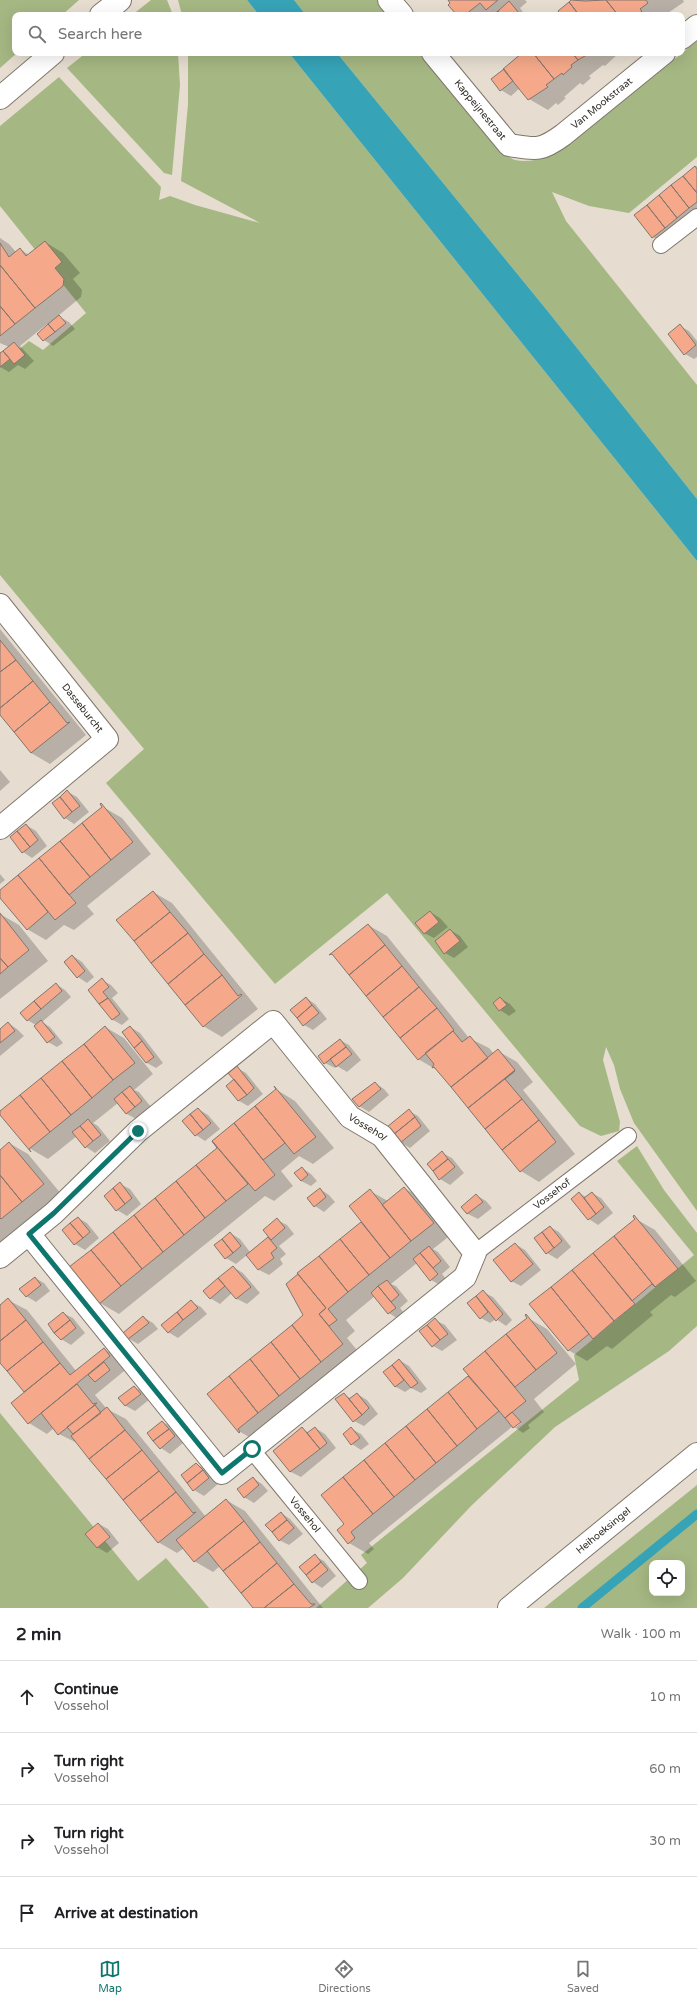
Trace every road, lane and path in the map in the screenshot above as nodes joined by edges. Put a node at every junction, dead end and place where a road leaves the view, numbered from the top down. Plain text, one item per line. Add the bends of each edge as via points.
1 (120, 0) edge
2 (389, 0) edge
3 (105, 12) edge
4 (399, 12) edge
5 (697, 26) edge
6 (685, 36) edge
7 (49, 56) edge
8 (435, 56) edge
9 (660, 56) edge
10 (0, 98) edge
11 (538, 149) joint
12 (697, 217) edge
13 (661, 245) dead end
14 (0, 605) edge
15 (0, 828) edge
16 (628, 1136) dead end
17 (29, 1234) junction
18 (475, 1253) junction
19 (0, 1257) edge
20 (252, 1449) junction
21 (697, 1454) edge
22 (359, 1581) dead end
23 (509, 1608) edge

1 - 3 street
2 - 4 street
5 - 6 street
7 - 10 street
8 - 11 street, Kappeijnestraat via 508,145
9 - 11 street, Van Mookstraat via 563,135
12 - 13 lane
14 - 15 street, Dasseburcht via 108,739
16 - 18 lane, Vossehof
17 - 18 street, Vossehol via 138,1131 274,1022 350,1117 382,1136
17 - 19 street, Vossehol
17 - 20 street via 222,1473
18 - 20 street via 464,1277
20 - 22 lane, Vossehol
21 - 23 street, Heihoeksingel

